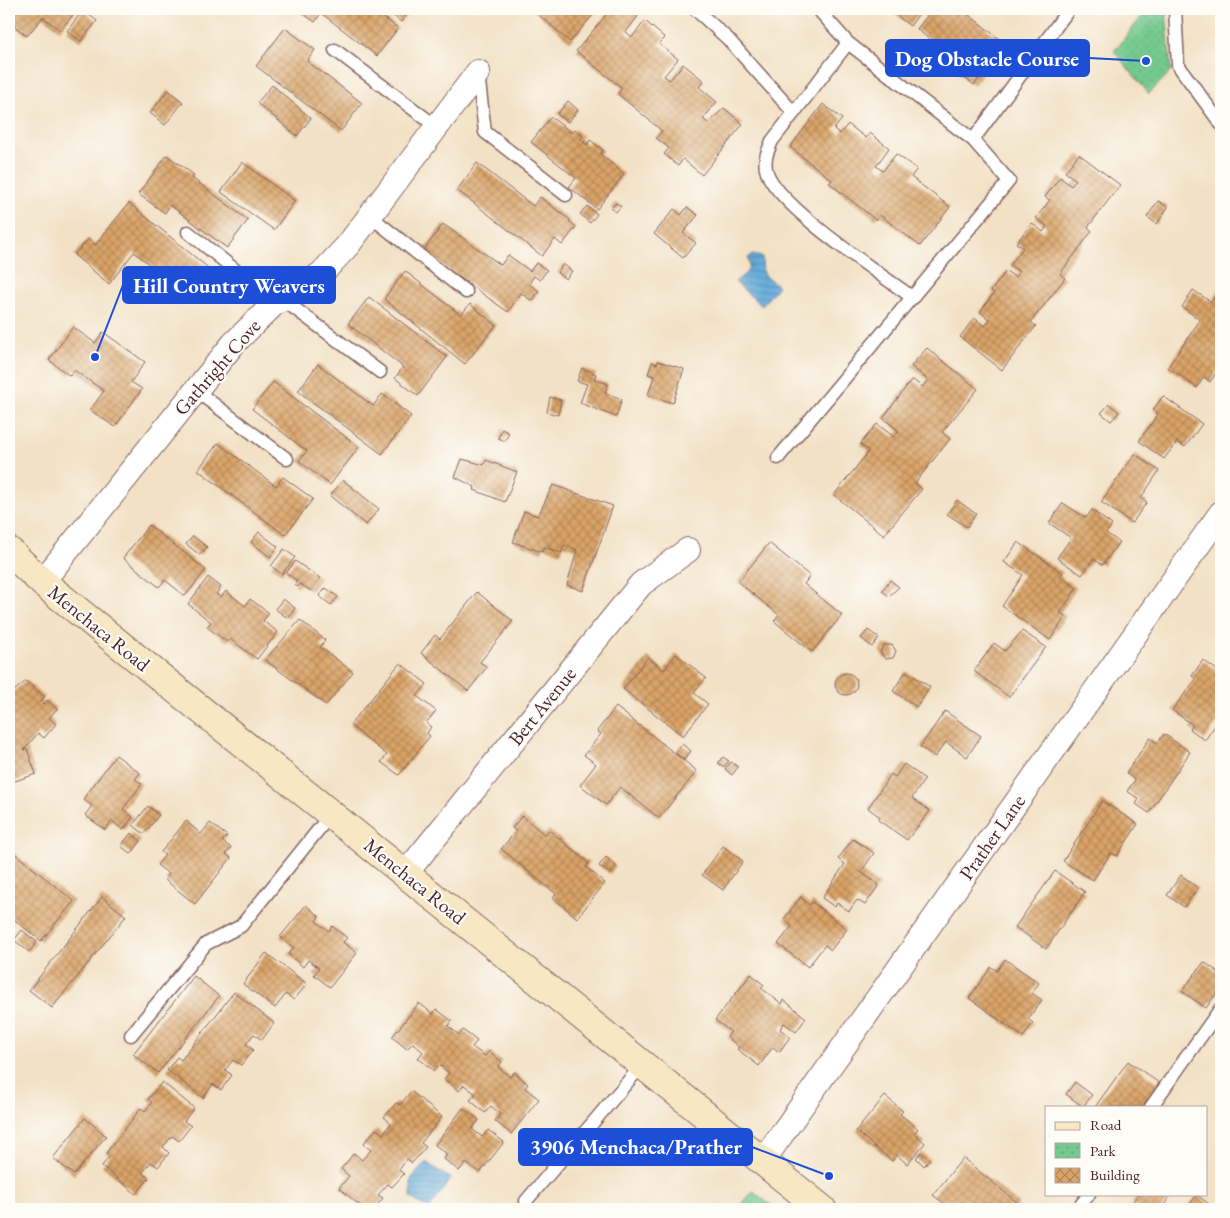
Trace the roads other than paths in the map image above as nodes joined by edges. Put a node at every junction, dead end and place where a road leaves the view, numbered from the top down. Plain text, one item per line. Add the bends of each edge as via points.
1 (695, 9) edge
2 (818, 9) edge
3 (1069, 9) edge
4 (1174, 9) edge
5 (848, 43) junction
6 (335, 50) dead end
7 (478, 72) joint
8 (793, 112) junction
9 (1221, 124) edge
10 (437, 127) junction
11 (974, 140) junction
12 (566, 195) dead end
13 (370, 216) junction
14 (188, 232) dead end
15 (466, 292) dead end
16 (913, 298) junction
17 (282, 299) junction
18 (380, 372) dead end
19 (196, 390) junction
20 (778, 458) dead end
21 (287, 459) dead end
22 (1221, 513) edge
23 (688, 550) dead end
24 (9, 551) edge
25 (42, 582) junction
26 (331, 814) junction
27 (406, 873) junction
28 (1221, 1008) edge
29 (131, 1035) dead end
30 (642, 1065) junction
31 (1152, 1106) edge
32 (762, 1162) junction
33 (1088, 1196) edge
34 (526, 1201) dead end
35 (822, 1209) edge
36 (1078, 1209) edge

1 - 8 lane via 728,40
2 - 5 lane
3 - 11 lane
4 - 9 lane via 1178,65
5 - 8 lane
5 - 11 lane
6 - 10 lane
7 - 10 street, Gathright Cove
7 - 12 lane via 485,132
8 - 16 lane via 772,140 765,157 766,171 775,189 794,210
10 - 13 street, Gathright Cove
11 - 16 lane via 1009,181
13 - 15 lane
13 - 17 street, Gathright Cove via 322,273
14 - 17 lane via 254,285
16 - 20 lane
17 - 18 lane
17 - 19 street, Gathright Cove via 255,320
19 - 21 lane
19 - 25 street, Gathright Cove
22 - 32 street, Prather Lane
23 - 27 street, Bert Avenue via 641,584
24 - 25 main road, Menchaca Road
25 - 26 main road, Menchaca Road
26 - 27 main road, Menchaca Road
26 - 29 lane via 241,926 206,944
27 - 30 main road, Menchaca Road
28 - 31 lane
30 - 32 main road, Menchaca Road
30 - 34 lane
32 - 35 main road, Menchaca Road
33 - 36 lane

